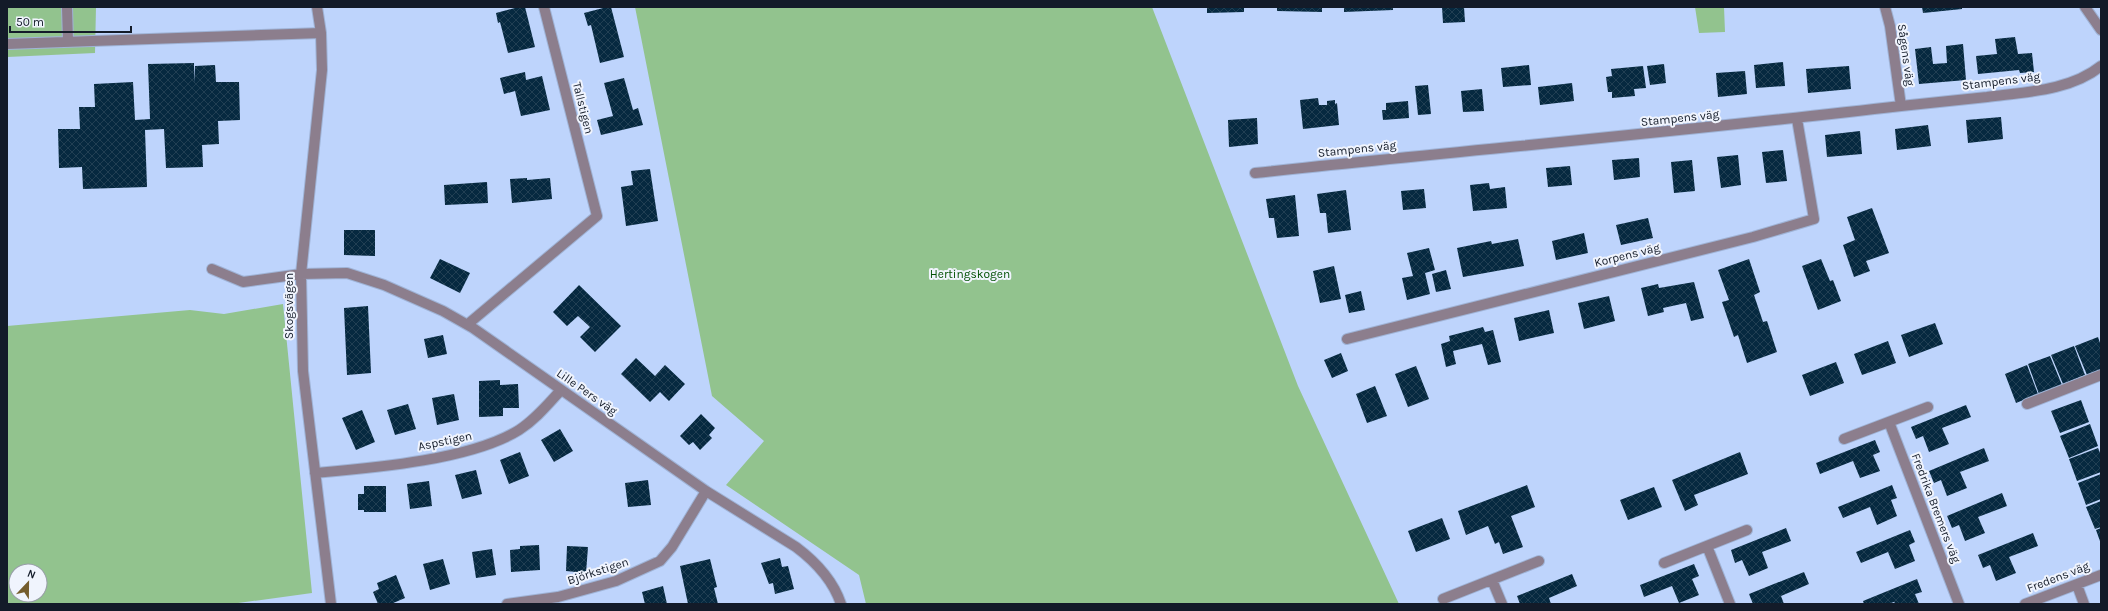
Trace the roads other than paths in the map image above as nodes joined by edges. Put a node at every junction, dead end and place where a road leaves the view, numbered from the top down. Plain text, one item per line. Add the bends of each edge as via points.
1 (66, 7) edge
2 (317, 7) edge
3 (544, 7) edge
4 (1885, 7) edge
5 (2084, 7) edge
6 (2101, 30) edge
7 (321, 33) junction
8 (68, 42) junction
9 (7, 44) edge
10 (2101, 66) edge
11 (1901, 106) junction
12 (1797, 119) junction
13 (1255, 173) dead end
14 (212, 269) dead end
15 (301, 274) junction
16 (468, 324) junction
17 (1347, 339) dead end
18 (2101, 375) edge
19 (561, 390) junction
20 (2027, 404) dead end
21 (1928, 407) dead end
22 (1889, 422) junction
23 (1844, 439) dead end
24 (315, 473) junction
25 (706, 491) junction
26 (1747, 530) dead end
27 (1707, 546) junction
28 (1539, 561) dead end
29 (1664, 563) dead end
30 (2101, 575) edge
31 (1492, 580) junction
32 (2076, 585) junction
33 (1443, 600) dead end
34 (331, 604) edge
35 (507, 604) edge
36 (841, 604) edge
37 (1502, 604) edge
38 (1730, 604) edge
39 (1959, 604) edge
40 (2025, 604) edge
41 (2084, 604) edge

1 - 8 street
2 - 7 street, Skogsvägen
3 - 16 street, Tallstigen via 597,216
4 - 11 street, Sågens väg
5 - 6 street
7 - 8 street
7 - 15 street, Skogsvägen via 322,70
8 - 9 street
10 - 11 street, Stampens väg via 2090,75 2061,87
11 - 12 street, Stampens väg
12 - 13 street, Stampens väg via 1474,149
12 - 17 street, Korpens väg via 1814,219 1753,237
14 - 15 street, Lille Pers väg via 243,282
15 - 16 street, Lille Pers väg via 347,273 384,285
15 - 24 street, Skogsvägen via 303,371
16 - 19 street, Lille Pers väg
18 - 20 street
19 - 24 street, Aspstigen via 535,418 519,430 498,440 456,453 418,460
19 - 25 street, Lille Pers väg
21 - 22 street
22 - 23 street
22 - 39 street, Fredrika Bremers väg
24 - 34 street, Skogsvägen
25 - 35 street, Björkstigen via 672,547 660,561 616,581 558,597
25 - 36 street, Lille Pers väg via 810,558 826,574
26 - 27 street
27 - 29 street
27 - 38 street
28 - 31 street
30 - 32 street, Fredens väg
31 - 33 street
31 - 37 street
32 - 40 street, Fredens väg
32 - 41 street

